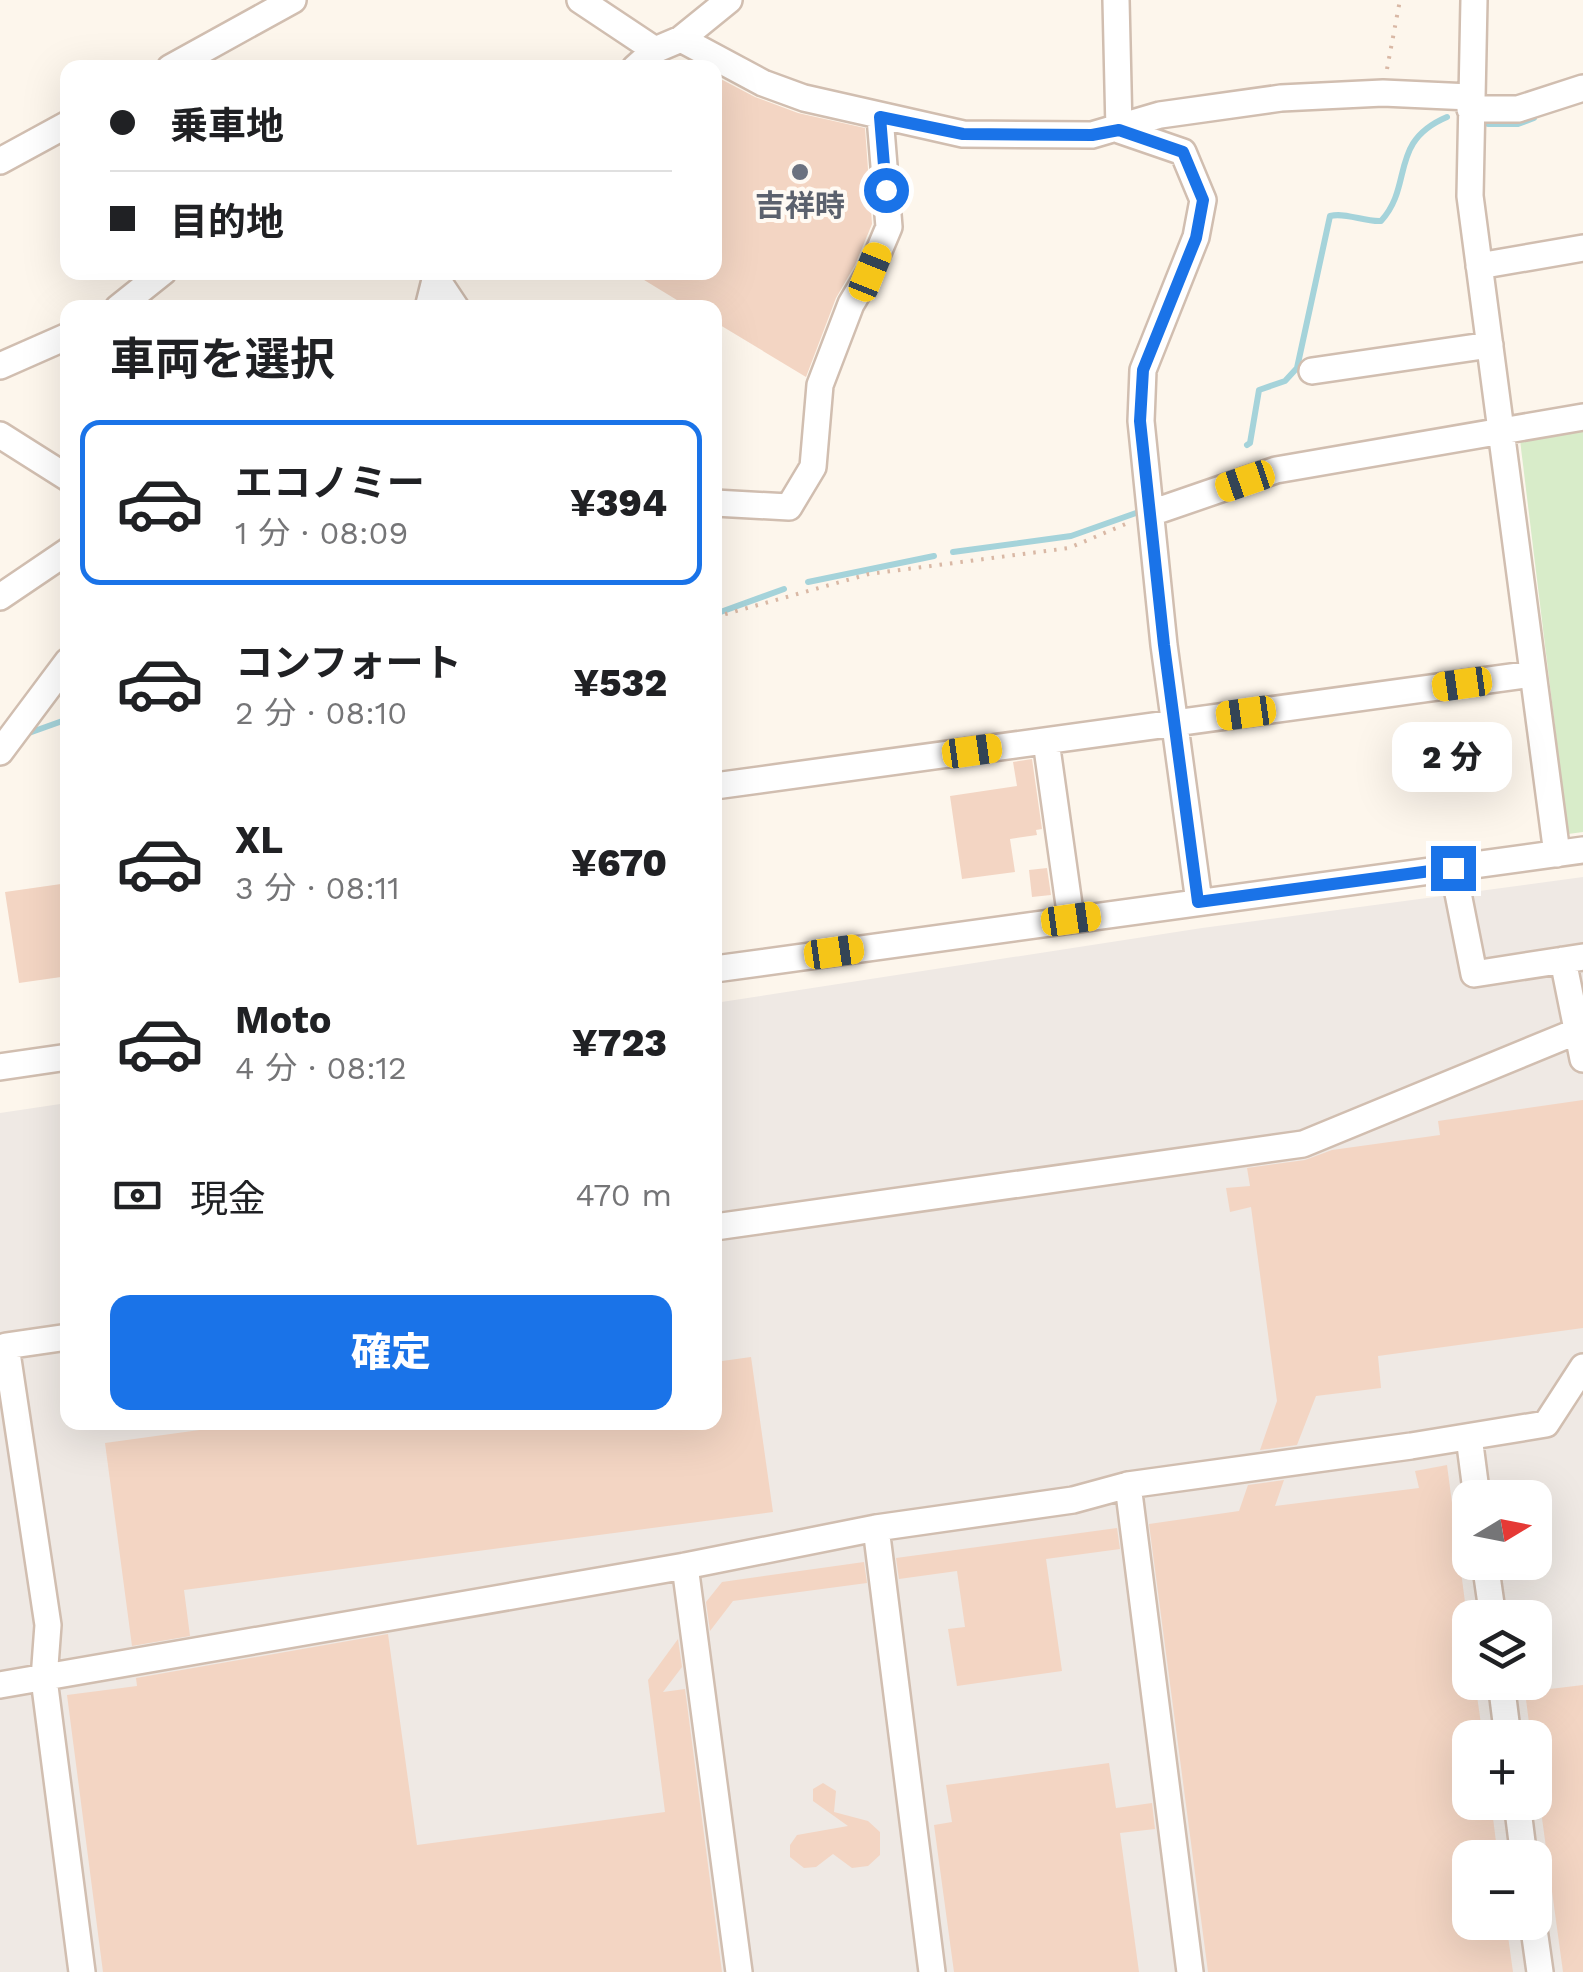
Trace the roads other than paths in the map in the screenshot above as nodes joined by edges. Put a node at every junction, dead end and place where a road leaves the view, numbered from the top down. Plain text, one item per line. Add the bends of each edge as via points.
1 (293, 0) edge
2 (580, 0) edge
3 (729, 0) edge
4 (1116, 0) edge
5 (1474, 0) edge
6 (681, 39) junction
7 (656, 50) junction
8 (184, 60) edge
9 (644, 60) edge
10 (720, 60) edge
11 (722, 61) edge
12 (1583, 88) edge
13 (1470, 103) junction
14 (880, 117) junction
15 (60, 128) edge
16 (1119, 130) junction
17 (0, 161) edge
18 (1583, 248) edge
19 (1480, 266) junction
20 (153, 280) edge
21 (128, 300) edge
22 (60, 340) edge
23 (1490, 344) junction
24 (0, 366) edge
25 (1312, 371) dead end
26 (1583, 417) edge
27 (1501, 431) junction
28 (0, 435) edge
29 (60, 473) edge
30 (722, 504) edge
31 (1151, 513) junction
32 (60, 555) edge
33 (3, 590) edge
34 (60, 672) edge
35 (1534, 674) junction
36 (1175, 722) junction
37 (1046, 741) junction
38 (0, 752) edge
39 (722, 785) edge
40 (1583, 850) edge
41 (1557, 854) junction
42 (1453, 868) junction
43 (1198, 902) junction
44 (1071, 919) junction
45 (1573, 958) edge
46 (722, 967) edge
47 (1580, 1030) junction
48 (60, 1059) edge
49 (1583, 1059) edge
50 (0, 1067) edge
51 (722, 1226) edge
52 (60, 1338) edge
53 (1583, 1367) edge
54 (1468, 1437) junction
55 (1474, 1480) edge
56 (1128, 1486) junction
57 (876, 1528) junction
58 (686, 1566) junction
59 (44, 1679) junction
60 (0, 1685) edge
61 (1536, 1940) edge
62 (82, 1972) edge
63 (739, 1972) edge
64 (932, 1972) edge
65 (1190, 1972) edge
66 (1540, 1972) edge

1 - 8 street
2 - 7 street
3 - 6 street
4 - 16 street
5 - 13 street
6 - 7 street
6 - 10 street
7 - 9 street
11 - 14 street via 764,84
12 - 13 street via 1518,109
13 - 16 street via 1383,93 1281,98 1160,115
13 - 19 street via 1470,196
14 - 16 street via 963,134
14 - 30 street via 889,226 820,385 813,466 789,507
15 - 17 street
16 - 31 street via 1183,152 1203,200 1196,238 1143,370 1140,421
18 - 19 street
19 - 23 street
20 - 21 street
22 - 24 street
23 - 25 street
23 - 27 street
26 - 27 street
27 - 31 street via 1276,470
27 - 35 street
28 - 29 street
31 - 36 street
32 - 33 street
34 - 38 street
35 - 36 street
35 - 41 street
36 - 37 street
36 - 43 street
37 - 39 street
37 - 44 street
40 - 41 street
41 - 42 street
42 - 43 street
42 - 45 street via 1474,974
43 - 44 street
44 - 46 street
45 - 47 street
47 - 49 street
47 - 51 street via 1303,1144
48 - 50 street
52 - 59 street via 6,1346 48,1625
53 - 54 street via 1546,1424
54 - 55 street
54 - 56 street
56 - 57 street
56 - 65 street
57 - 58 street
57 - 64 street
58 - 59 street
58 - 63 street
59 - 60 street
59 - 62 street
61 - 66 street

